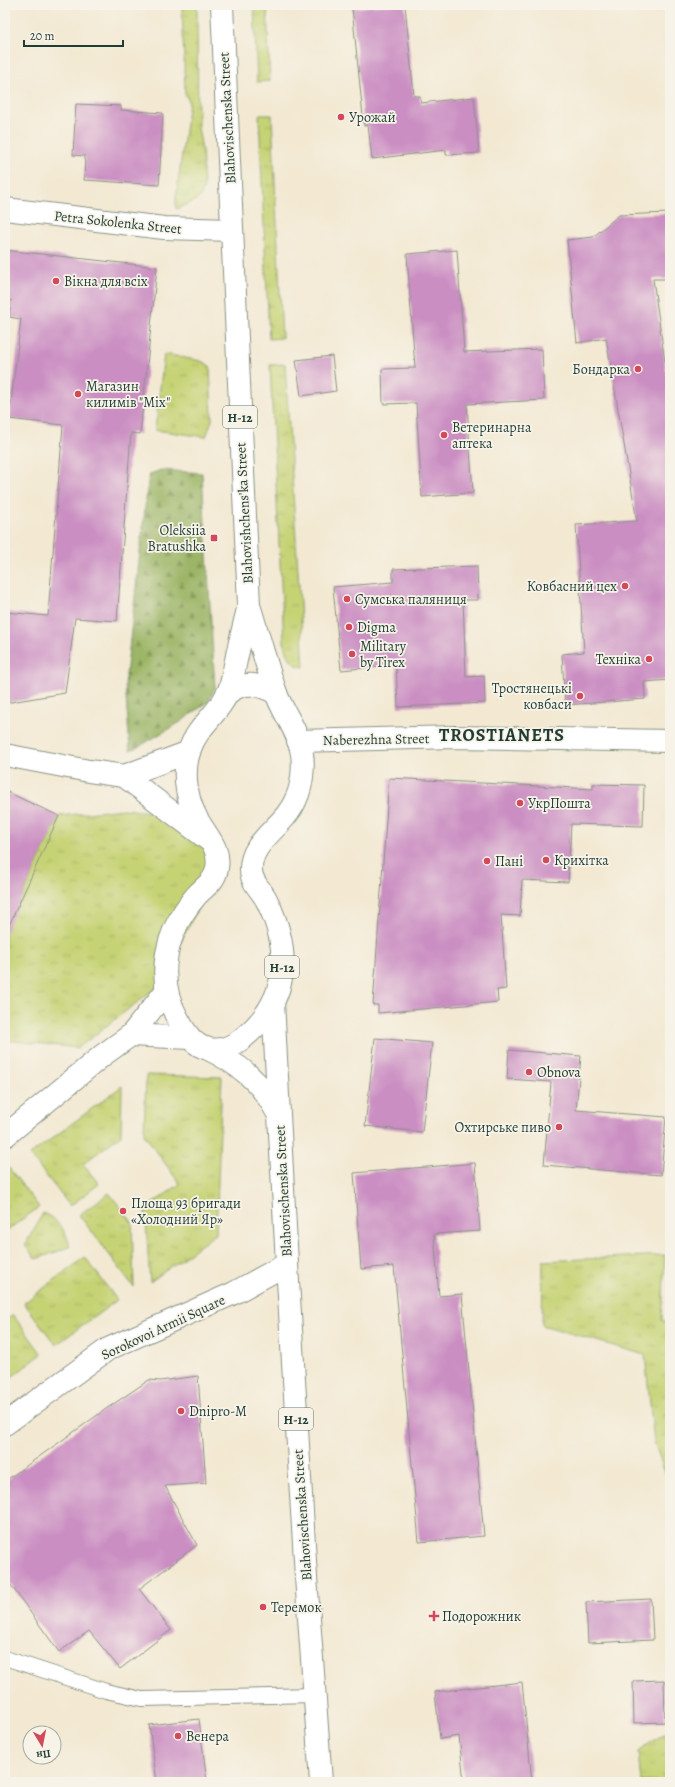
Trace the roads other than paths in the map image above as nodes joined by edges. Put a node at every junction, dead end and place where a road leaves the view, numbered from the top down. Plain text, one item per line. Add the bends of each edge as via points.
1 (222, 5) edge
2 (5, 209) edge
3 (232, 230) junction
4 (248, 605) junction
5 (228, 693) junction
6 (276, 693) junction
7 (298, 741) junction
8 (670, 741) edge
9 (189, 752) junction
10 (5, 755) edge
11 (124, 776) junction
12 (213, 844) junction
13 (166, 991) junction
14 (273, 1002) junction
15 (131, 1035) junction
16 (196, 1042) junction
17 (279, 1117) junction
18 (5, 1136) edge
19 (287, 1264) junction
20 (5, 1424) edge
21 (5, 1658) edge
22 (314, 1695) junction
23 (321, 1782) edge

1 - 3 main road, Blahovischenska Street / Н-12
2 - 3 main road, Petra Sokolenka Street via 164,228
3 - 4 main road, Blahovishchens'ka Street / Н-12
4 - 5 main road, Blahovishchens'ka Street / Н-12
4 - 6 main road, Blahovishchens'ka Street / Н-12
5 - 6 main road via 236,688 258,685
5 - 9 main road, Н-12 via 196,736
6 - 7 main road, Н-12
7 - 8 main road, Naberezhna Street via 455,737
7 - 14 main road, Н-12 via 302,751 302,764 297,799 284,819 261,842 254,853 251,867 256,885 269,905 283,950 279,986
9 - 11 main road
9 - 12 main road, Н-12 via 187,794 196,816
10 - 11 main road
11 - 12 main road
12 - 13 main road via 218,857 213,880 192,902 169,943 166,955
13 - 15 main road
13 - 16 main road via 175,1014
14 - 16 main road, Н-12 via 257,1025 239,1041 222,1049
14 - 17 main road, Blahovischenska Street / Н-12
15 - 16 main road
15 - 18 main road
16 - 17 main road via 245,1070 264,1090
17 - 19 main road, Blahovischenska Street / Н-12
19 - 20 main road, Sorokovoi Armii Square via 234,1293 108,1350
19 - 22 main road, Blahovischenska Street / Н-12
21 - 22 lane via 142,1700
22 - 23 main road, Blahovischenska Street / Н-12

